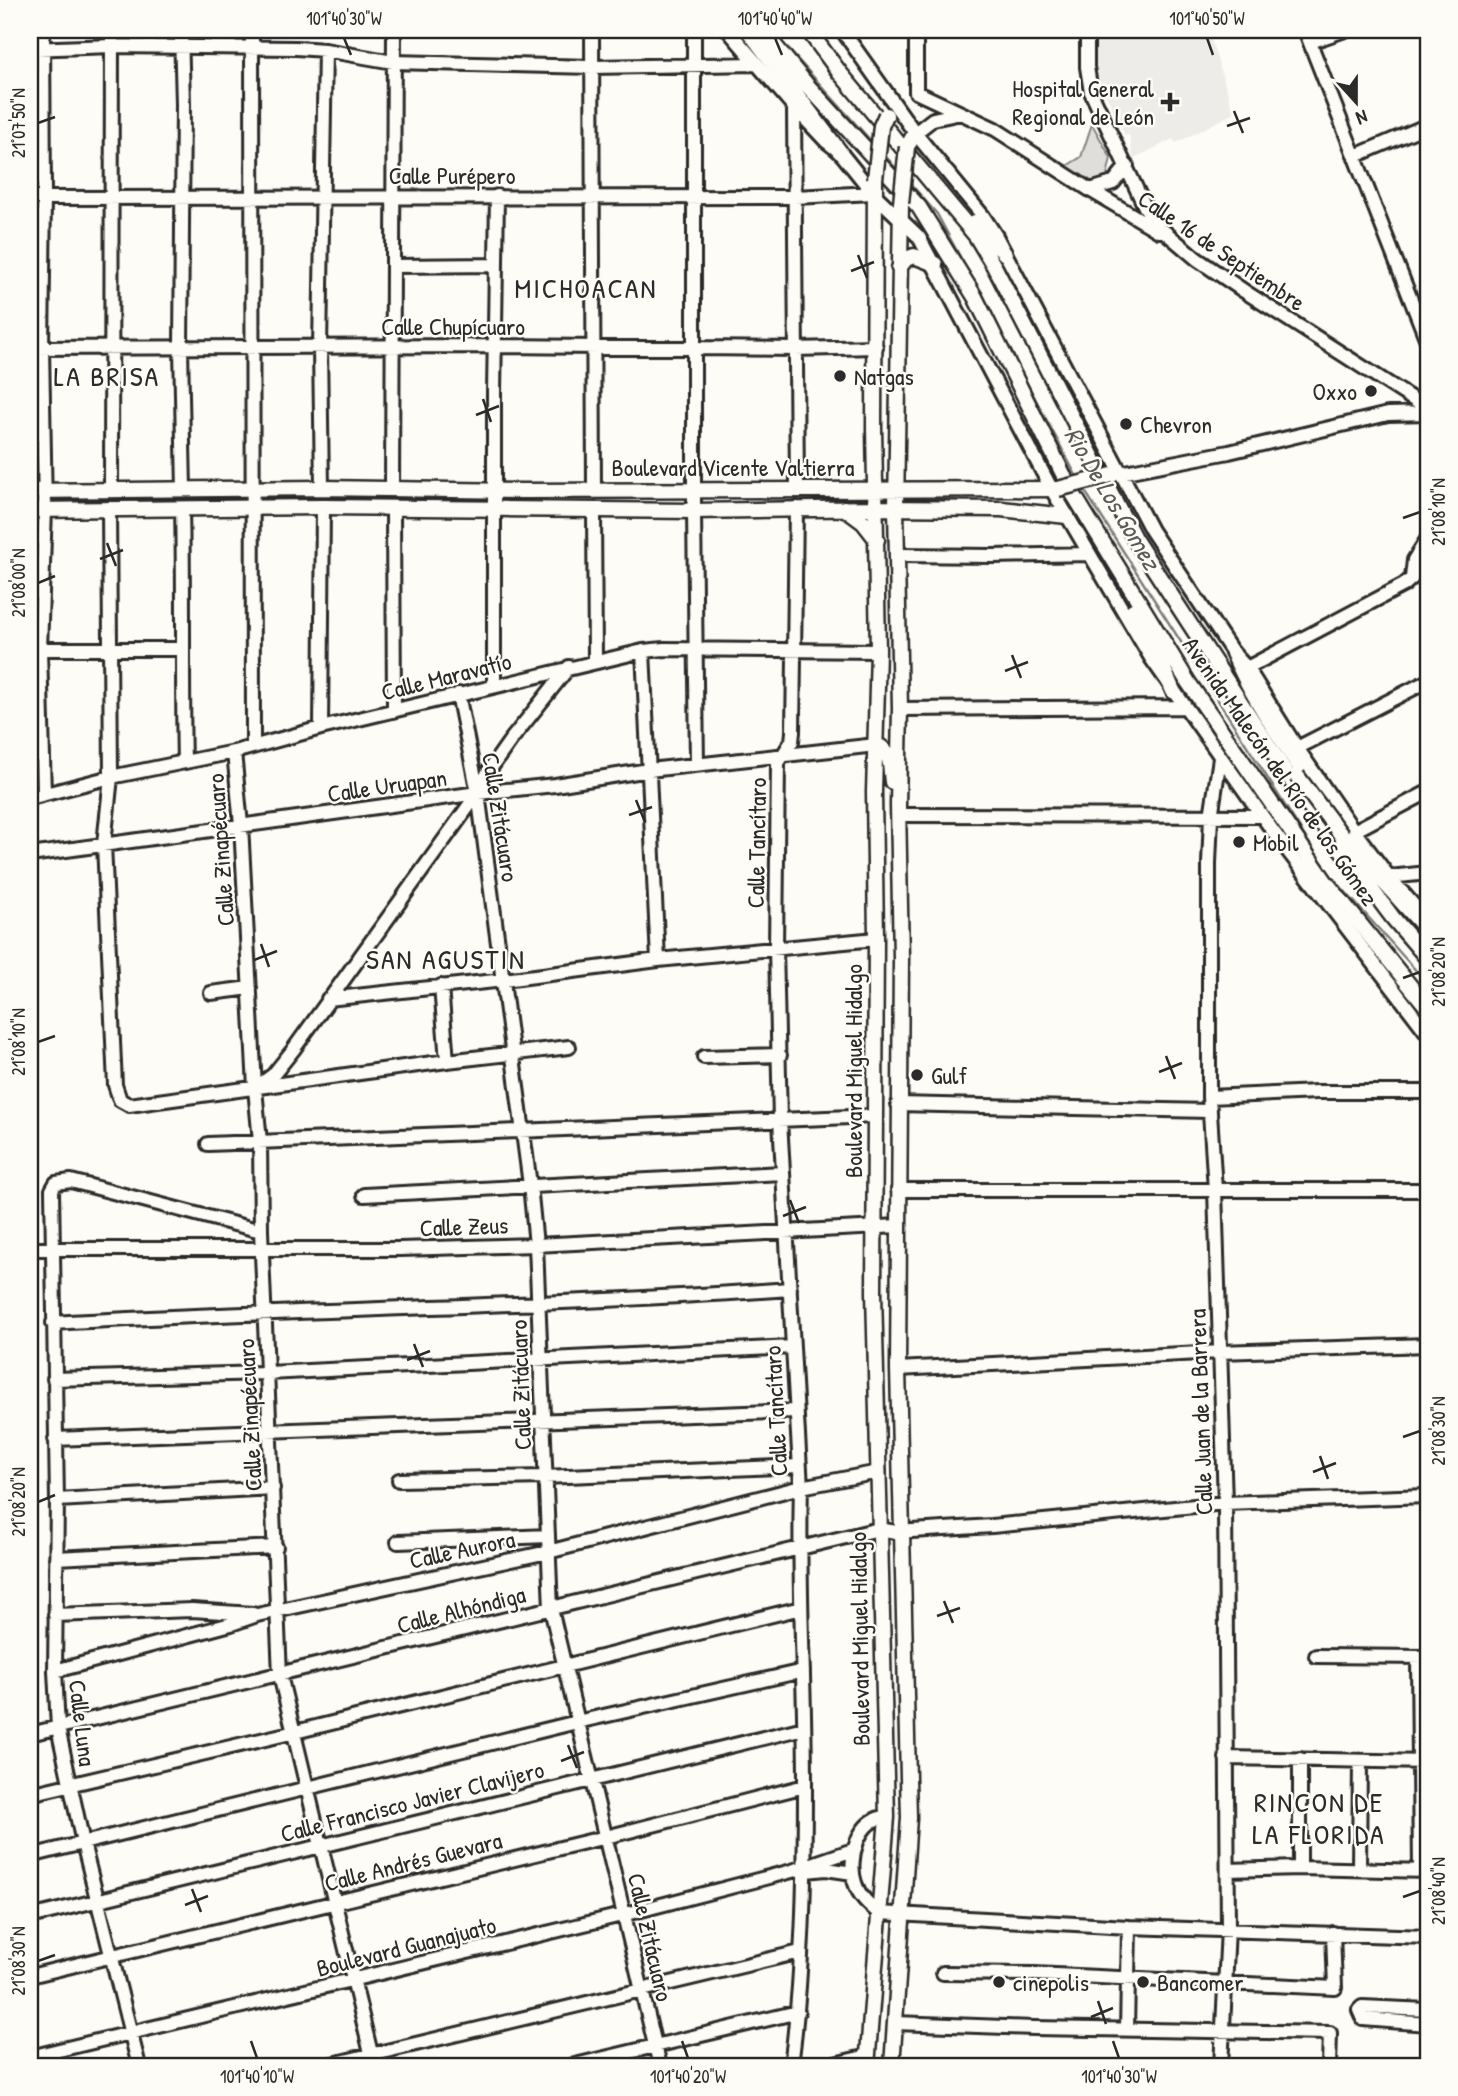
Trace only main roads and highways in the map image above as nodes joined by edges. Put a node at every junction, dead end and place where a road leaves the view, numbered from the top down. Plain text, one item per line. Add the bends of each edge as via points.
1 (748, 30) edge
2 (762, 30) edge
3 (808, 30) edge
4 (891, 111) road end
5 (915, 133) road end
6 (908, 151) junction
7 (840, 152) road end
8 (1005, 254) road end
9 (935, 264) road end
10 (899, 268) junction
11 (874, 466) junction
12 (1116, 474) road end
13 (875, 488) junction
14 (896, 489) junction
15 (832, 490) junction
16 (1031, 490) junction
17 (37, 491) edge
18 (844, 508) junction
19 (875, 508) junction
20 (895, 508) junction
21 (921, 509) junction
22 (30, 510) edge
23 (1030, 511) junction
24 (1067, 516) road end
25 (896, 536) junction
26 (877, 540) junction
27 (1112, 556) junction
28 (1163, 584) junction
29 (1233, 653) road end
30 (1173, 691) road end
31 (876, 744) junction
32 (898, 810) junction
33 (1350, 861) junction
34 (1428, 931) edge
35 (1428, 959) edge
36 (1428, 1008) edge
37 (887, 1817) junction
38 (902, 1900) junction
39 (867, 2061) edge
40 (892, 2066) edge

1 - 7 main road
2 - 27 main road, Avenida Malecón del Río de los Gómez via 919,207 975,297 1072,492
3 - 6 main road, Avenida Malecón del Río de los Gómez
4 - 11 main road, Boulevard Miguel Hidalgo, bridge via 881,126 874,186
5 - 6 main road, Boulevard Miguel Hidalgo
6 - 8 main road
6 - 10 main road, Boulevard Miguel Hidalgo, bridge
6 - 28 main road, Avenida Malecón del Río de los Gómez via 985,251 1118,509
9 - 10 main road via 914,256
10 - 14 main road, Boulevard Miguel Hidalgo
11 - 13 main road, Boulevard Miguel Hidalgo
11 - 15 main road via 858,480
12 - 16 main road, Boulevard Vicente Valtierra, bridge
13 - 14 main road, Boulevard Vicente Valtierra
13 - 15 main road, Boulevard Vicente Valtierra
13 - 19 main road, Boulevard Miguel Hidalgo
14 - 16 main road, Boulevard Vicente Valtierra
14 - 20 main road, Boulevard Miguel Hidalgo
15 - 17 main road, Boulevard Vicente Valtierra
16 - 23 main road via 1035,500
18 - 19 main road, Boulevard Vicente Valtierra
18 - 22 main road, Boulevard Vicente Valtierra
18 - 26 main road
19 - 20 main road, Boulevard Vicente Valtierra
19 - 26 main road, Boulevard Miguel Hidalgo
20 - 21 main road, Boulevard Vicente Valtierra
20 - 25 main road, Boulevard Miguel Hidalgo
21 - 23 main road, Boulevard Vicente Valtierra
21 - 25 main road
23 - 24 main road, Boulevard Vicente Valtierra
25 - 32 main road, Boulevard Miguel Hidalgo
26 - 31 main road, Boulevard Miguel Hidalgo
27 - 30 main road
27 - 36 main road, Avenida Malecón del Río de los Gómez via 1188,682 1290,832
28 - 33 main road, Avenida Malecón del Río de los Gómez via 1295,787
28 - 34 main road, bridge via 1198,624 1297,776
29 - 33 main road
31 - 32 main road via 887,752
31 - 37 main road, Boulevard Miguel Hidalgo via 875,1226
32 - 38 main road, Boulevard Miguel Hidalgo via 898,1369 909,1818
33 - 35 main road, Avenida Malecón del Río de los Gómez
37 - 38 main road via 900,1827
37 - 39 main road, Boulevard Miguel Hidalgo
38 - 40 main road, Boulevard Miguel Hidalgo

